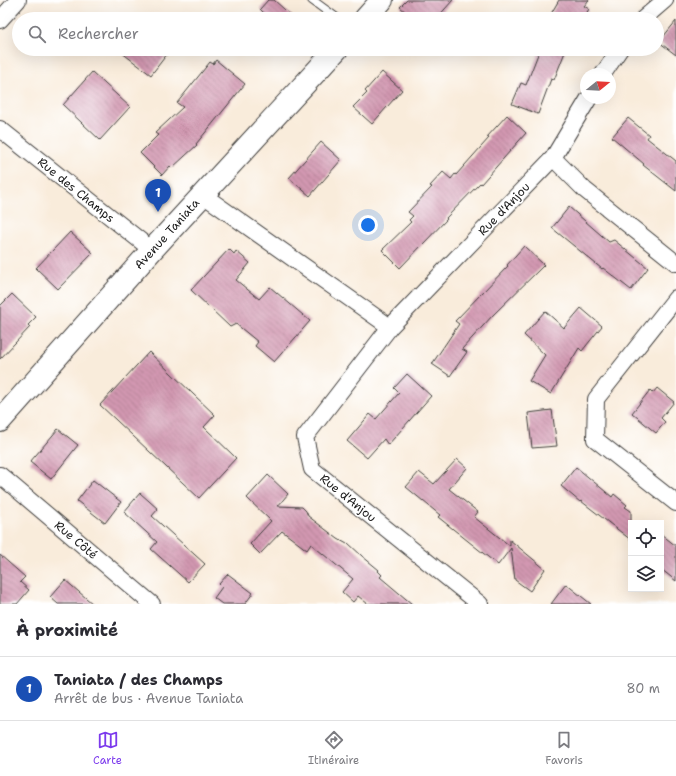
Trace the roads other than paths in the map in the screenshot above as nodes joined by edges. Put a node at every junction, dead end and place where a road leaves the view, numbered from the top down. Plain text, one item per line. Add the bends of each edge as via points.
1 (18, 0) edge
2 (312, 0) edge
3 (382, 0) edge
4 (664, 0) edge
5 (328, 12) edge
6 (371, 12) edge
7 (651, 12) edge
8 (0, 20) edge
9 (331, 56) edge
10 (616, 56) edge
11 (608, 68) edge
12 (585, 104) edge
13 (0, 129) edge
14 (553, 158) junction
15 (203, 195) junction
16 (152, 250) junction
17 (676, 263) edge
18 (676, 298) edge
19 (390, 327) junction
20 (0, 421) edge
21 (0, 475) edge
22 (676, 503) edge
23 (152, 604) edge
24 (480, 604) edge

1 - 8 street
2 - 5 lane
3 - 6 main road
4 - 7 street
9 - 15 main road, Avenue Taniata
10 - 11 street
12 - 14 street, Rue d'Anjou
13 - 16 street, Rue des Champs
14 - 17 street via 585,190
14 - 19 street, Rue d'Anjou
15 - 16 main road, Avenue Taniata
15 - 19 street
16 - 20 main road, Avenue Taniata
18 - 22 street via 596,399 595,439
19 - 24 street, Rue d'Anjou via 305,437 312,469
21 - 23 street, Rue Côté

